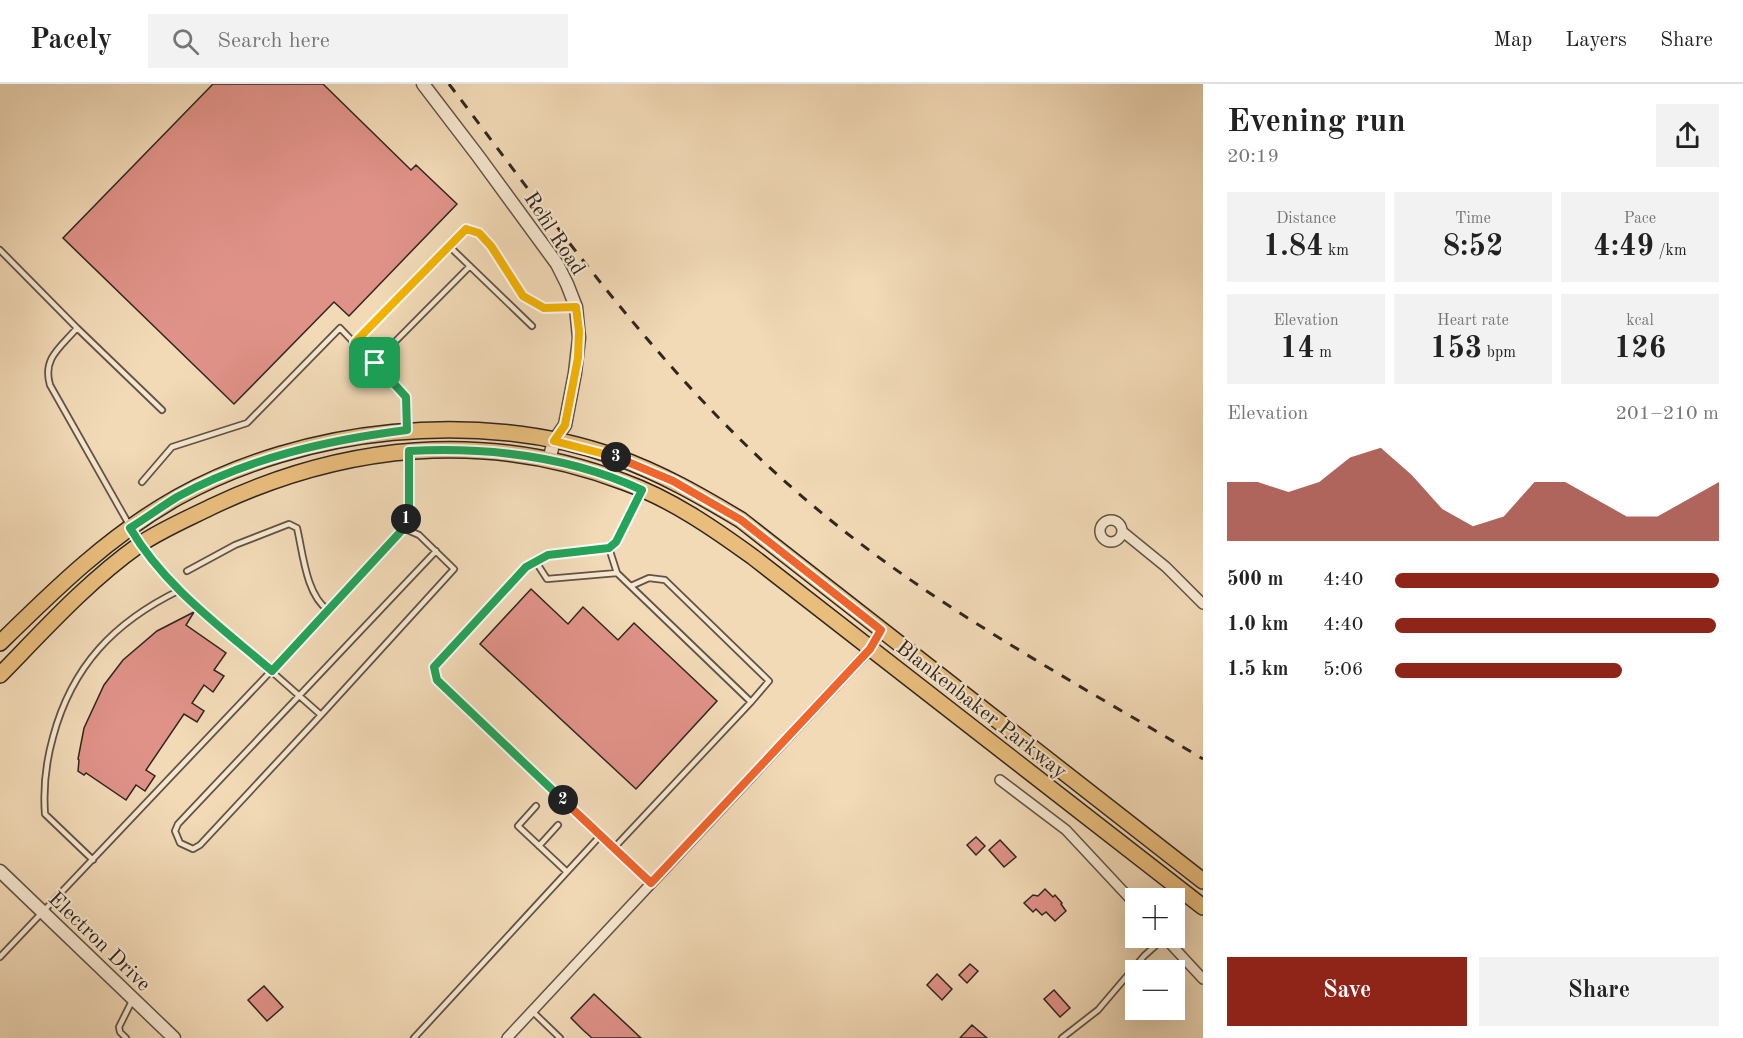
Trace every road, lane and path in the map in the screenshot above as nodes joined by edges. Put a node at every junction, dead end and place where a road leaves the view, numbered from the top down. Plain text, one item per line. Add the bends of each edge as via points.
1 (423, 84) edge
2 (450, 246) junction
3 (0, 250) edge
4 (470, 266) junction
5 (576, 307) junction
6 (532, 326) dead end
7 (77, 328) junction
8 (355, 342) junction
9 (375, 363) junction
10 (162, 410) dead end
11 (407, 430) junction
12 (554, 441) junction
13 (409, 451) junction
14 (549, 460) junction
15 (142, 482) dead end
16 (642, 490) junction
17 (130, 528) junction
18 (404, 528) junction
19 (1123, 532) dead end
20 (140, 544) junction
21 (609, 548) junction
22 (436, 551) junction
23 (536, 562) junction
24 (187, 571) dead end
25 (617, 573) junction
26 (631, 586) junction
27 (180, 590) junction
28 (1203, 604) edge
29 (328, 610) junction
30 (881, 630) junction
31 (0, 643) edge
32 (870, 649) junction
33 (272, 671) junction
34 (0, 675) edge
35 (299, 696) junction
36 (751, 702) junction
37 (321, 715) junction
38 (1000, 780) dead end
39 (537, 806) dead end
40 (558, 825) dead end
41 (601, 836) junction
42 (539, 846) junction
43 (614, 848) junction
44 (93, 860) junction
45 (0, 871) edge
46 (567, 872) junction
47 (1203, 881) edge
48 (651, 883) junction
49 (1125, 894) edge
50 (1203, 907) edge
51 (43, 913) junction
52 (1153, 948) edge
53 (1174, 948) edge
54 (0, 957) edge
55 (1203, 979) edge
56 (133, 998) junction
57 (532, 1011) junction
58 (511, 1036) edge
59 (126, 1038) edge
60 (174, 1038) edge
61 (414, 1038) edge
62 (560, 1038) edge
63 (1062, 1038) edge

1 - 5 street, Rehl Road via 557,264
2 - 4 lane
2 - 5 lane via 466,229 479,233 523,296 544,308
2 - 8 lane
3 - 7 lane
4 - 6 lane
4 - 9 lane
5 - 12 street, Rehl Road via 578,358 565,425
7 - 10 lane
7 - 17 lane via 50,359 46,373
8 - 9 lane
8 - 15 lane via 340,328 247,423 172,447
9 - 11 lane via 406,397
11 - 12 main road, Blankenbaker Parkway via 447,428
11 - 17 main road, Blankenbaker Parkway via 350,437 245,467 178,497
12 - 14 street, Rehl Road
12 - 30 main road, Blankenbaker Parkway via 615,456 701,496 741,520
13 - 14 main road, Blankenbaker Parkway via 452,449
13 - 18 lane via 409,508
13 - 20 main road, Blankenbaker Parkway via 361,457 273,480
14 - 16 main road, Blankenbaker Parkway
16 - 21 lane via 616,542
16 - 32 main road, Blankenbaker Parkway via 705,523
17 - 20 lane
17 - 31 main road, Blankenbaker Parkway via 93,555
18 - 22 lane via 419,535
18 - 29 lane
19 - 28 street
20 - 27 lane
20 - 34 main road, Blankenbaker Parkway via 79,594
21 - 23 lane via 548,555
21 - 25 lane
22 - 35 lane
22 - 37 lane via 454,569
23 - 25 lane via 547,579
23 - 41 lane via 526,567 434,667 437,680
24 - 29 lane via 289,524 297,528 312,592
25 - 26 lane
26 - 36 lane
26 - 36 lane via 649,578 665,580 769,681
27 - 33 lane
27 - 44 lane via 133,617 110,636 87,662 60,711 46,762 45,814
29 - 33 lane
30 - 32 street
30 - 47 main road, Blankenbaker Parkway
32 - 48 street
32 - 50 main road, Blankenbaker Parkway
33 - 35 lane
33 - 44 lane
35 - 37 lane
35 - 37 lane via 178,824 175,831 180,843 193,849 200,844
36 - 43 lane
38 - 49 street via 1066,830
39 - 42 lane via 518,826
40 - 42 lane
41 - 43 lane
41 - 46 lane
42 - 46 lane
43 - 48 lane
44 - 51 lane
45 - 51 street, Electron Drive
46 - 61 lane
48 - 57 street
51 - 54 lane
51 - 56 street, Electron Drive
52 - 63 lane via 1098,1010
53 - 55 street
56 - 59 lane via 119,1027
56 - 60 street, Electron Drive
57 - 58 street
57 - 62 lane

